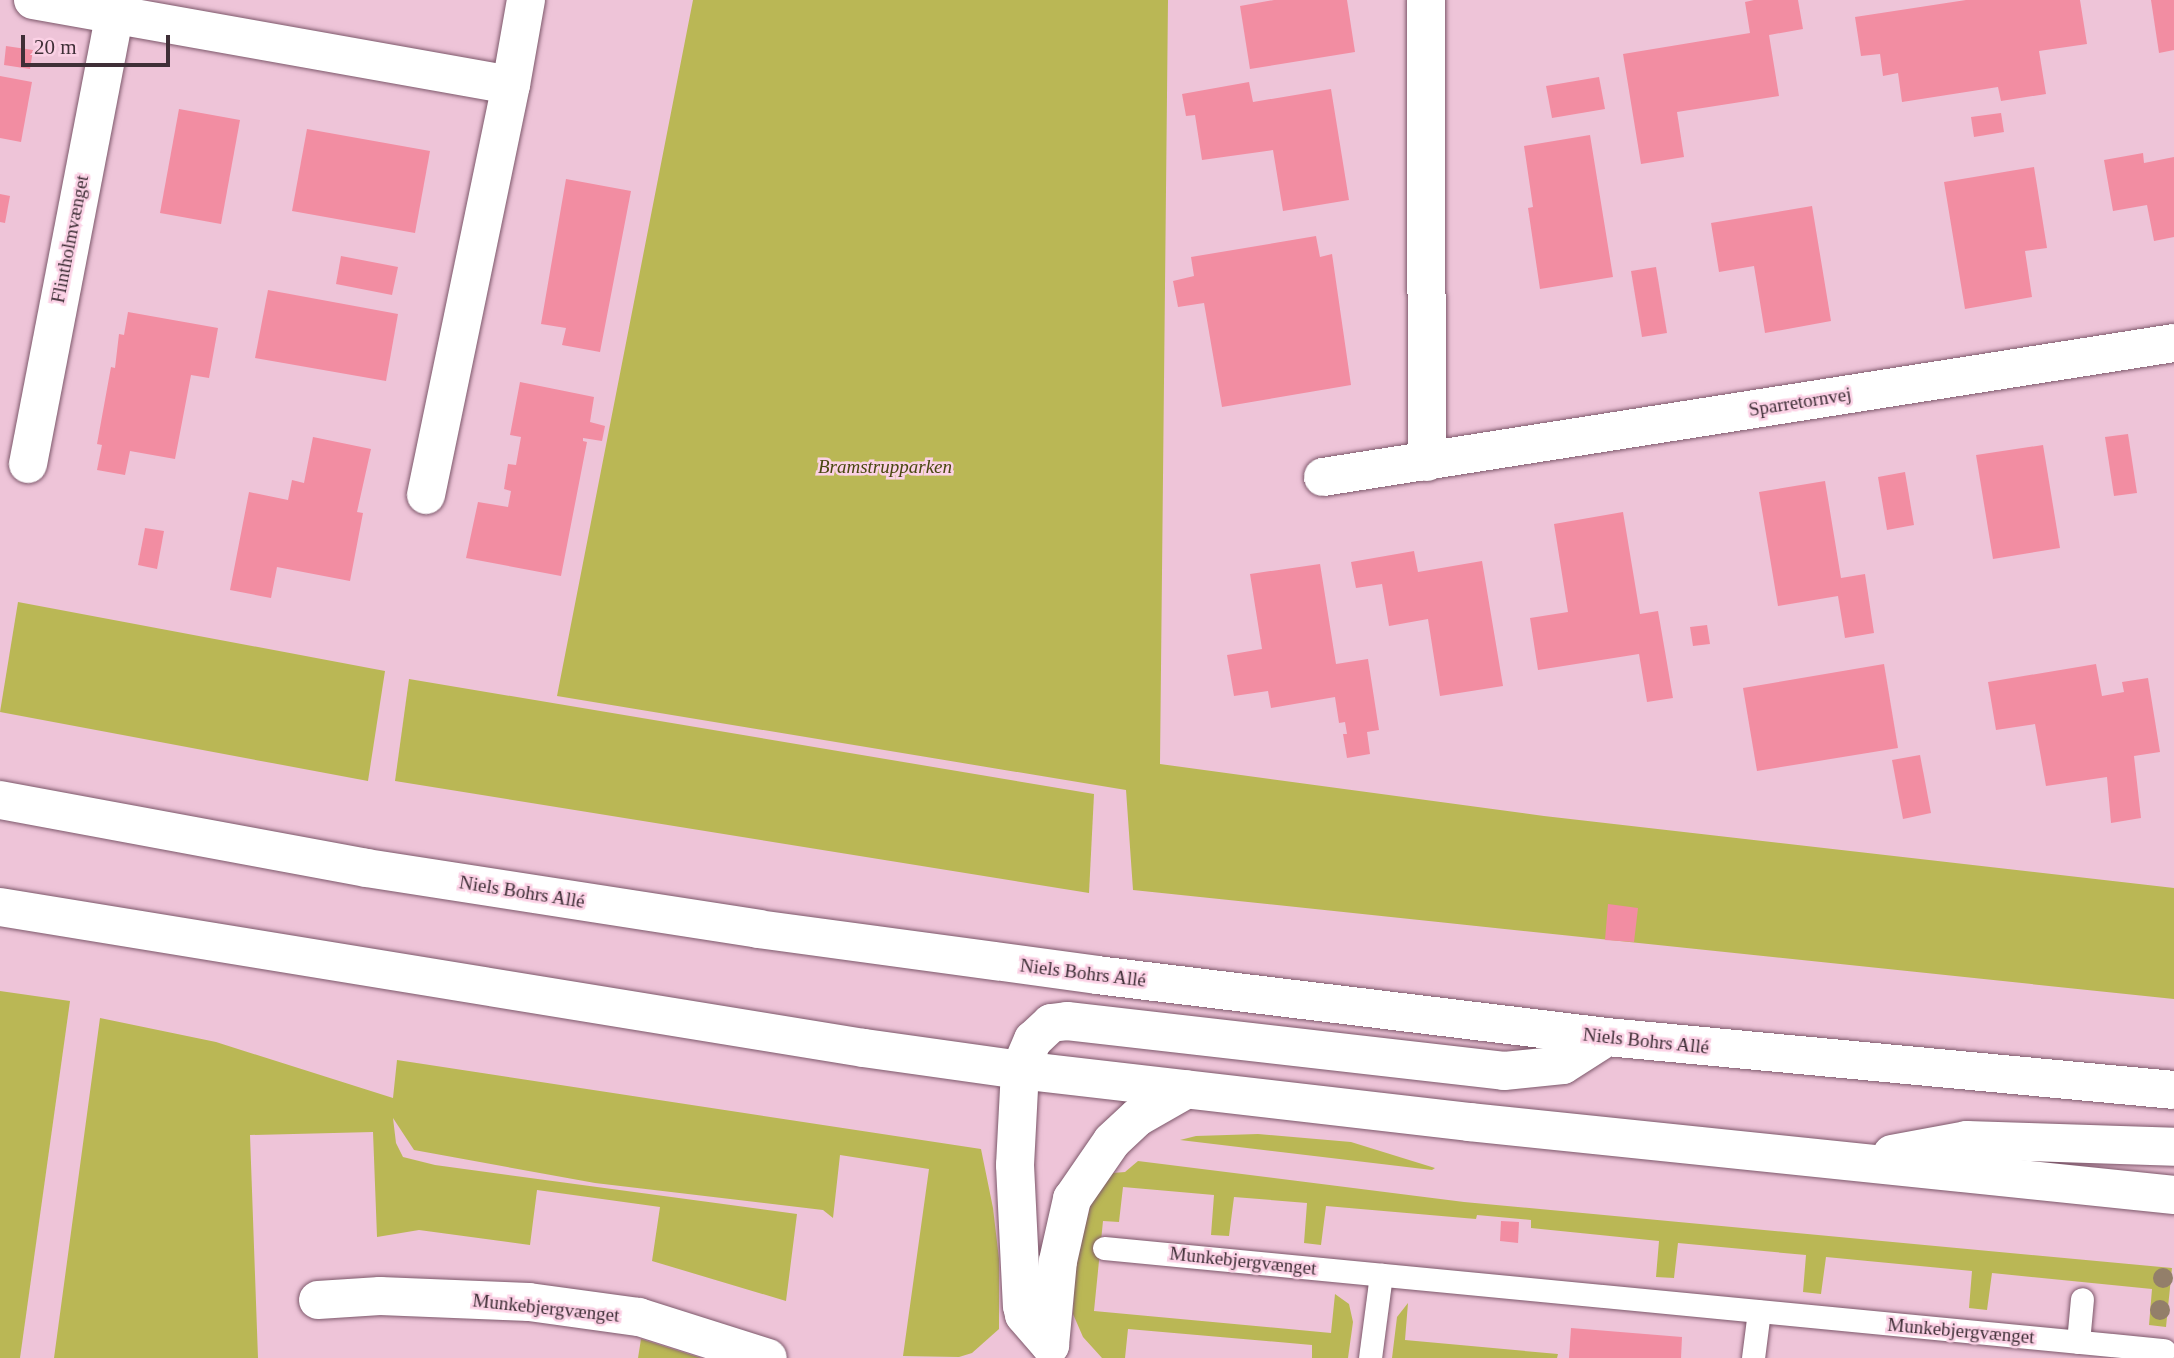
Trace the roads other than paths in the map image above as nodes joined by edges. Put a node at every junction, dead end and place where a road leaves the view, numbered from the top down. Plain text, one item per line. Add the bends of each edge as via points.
1 (33, 0) edge
2 (526, 0) edge
3 (1426, 0) edge
4 (115, 7) edge
5 (511, 85) junction
6 (2174, 343) edge
7 (1427, 462) junction
8 (28, 464) dead end
9 (1323, 477) dead end
10 (426, 495) dead end
11 (0, 800) edge
12 (0, 907) edge
13 (1607, 1037) junction
14 (1020, 1070) junction
15 (1187, 1089) junction
16 (2174, 1090) edge
17 (2174, 1147) edge
18 (1852, 1161) junction
19 (2174, 1195) edge
20 (1104, 1248) dead end
21 (1381, 1275) junction
22 (2082, 1299) dead end
23 (318, 1300) dead end
24 (1759, 1311) junction
25 (2078, 1342) junction
26 (2164, 1350) dead end
27 (1043, 1354) edge
28 (768, 1358) edge
29 (1370, 1358) edge
30 (1753, 1358) edge

1 - 4 street
2 - 5 street
3 - 7 street
4 - 5 street
4 - 8 street, Flintholmvænget
5 - 10 street
6 - 7 street, Sparretornvej
7 - 9 street, Sparretornvej
11 - 13 street, Niels Bohrs Allé via 366,868 758,929
12 - 14 street
13 - 14 street via 1563,1065 1504,1071 1067,1021 1051,1023 1033,1040
13 - 16 street, Niels Bohrs Allé
14 - 15 street
14 - 27 street via 1015,1165 1021,1306
15 - 18 street
15 - 27 street via 1138,1116 1112,1140 1072,1199
17 - 18 street via 1967,1140
18 - 19 street
20 - 21 lane, Munkebjergvænget
21 - 24 lane, Munkebjergvænget
21 - 29 lane
22 - 25 lane
23 - 28 street, Munkebjergvænget via 380,1297 530,1302 639,1317
24 - 25 lane, Munkebjergvænget
24 - 30 lane
25 - 26 lane, Munkebjergvænget

